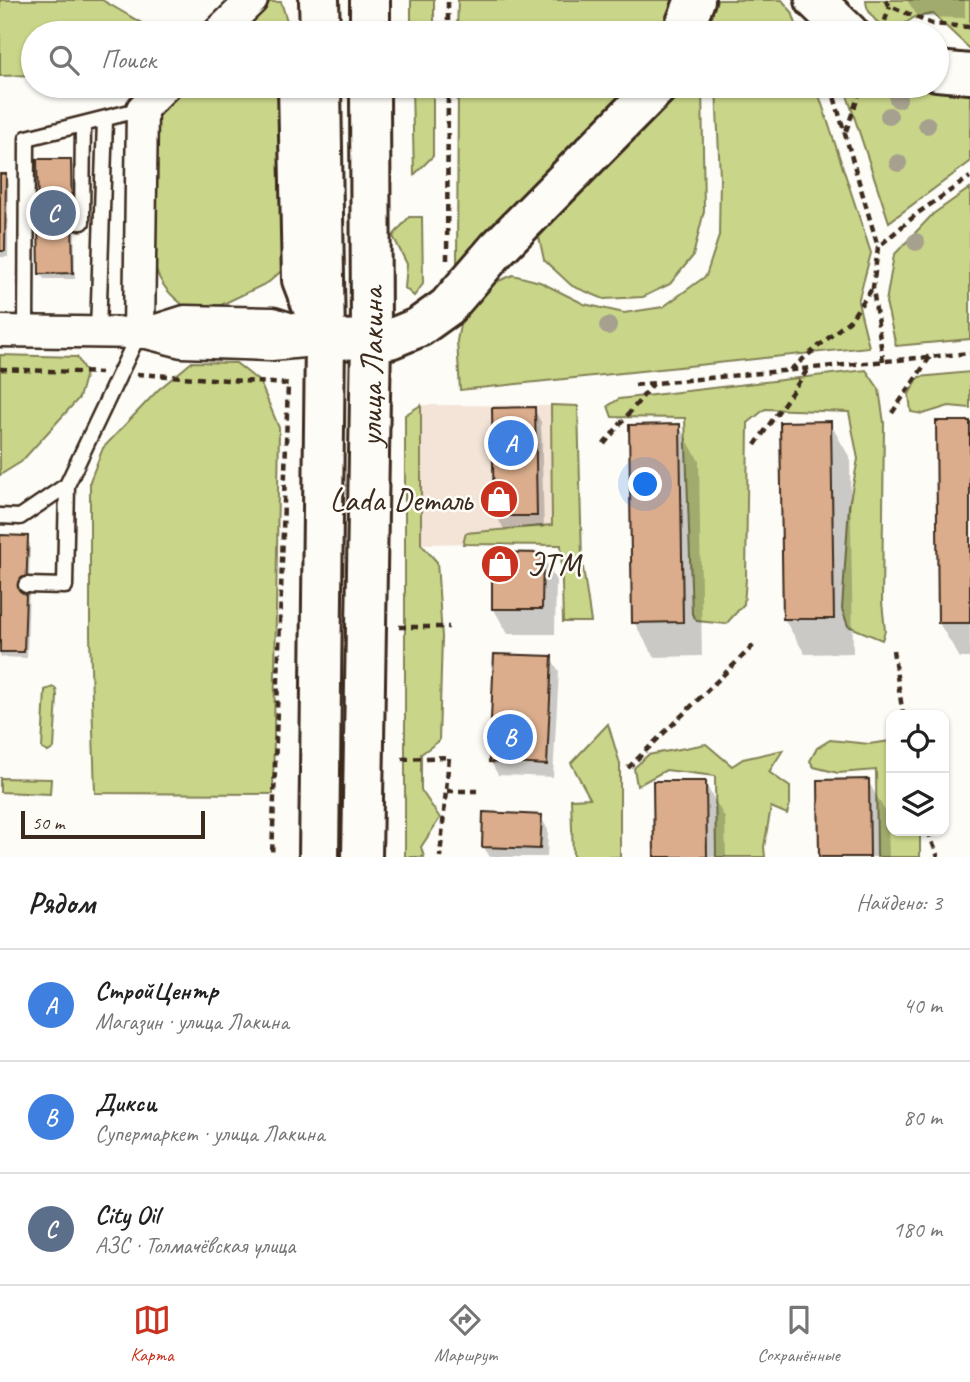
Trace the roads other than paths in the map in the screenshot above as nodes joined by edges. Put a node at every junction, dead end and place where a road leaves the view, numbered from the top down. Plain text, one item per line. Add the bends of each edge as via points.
1 (252, 0) edge
2 (370, 0) edge
3 (695, 0) edge
4 (230, 21) edge
5 (370, 21) edge
6 (686, 21) edge
7 (949, 72) edge
8 (970, 74) edge
9 (153, 98) edge
10 (298, 98) edge
11 (321, 98) edge
12 (370, 98) edge
13 (646, 98) edge
14 (142, 109) junction
15 (105, 120) junction
16 (83, 125) junction
17 (72, 222) dead end
18 (13, 331) edge
19 (98, 332) junction
20 (143, 333) junction
21 (371, 339) junction
22 (325, 340) junction
23 (66, 485) junction
24 (0, 516) edge
25 (26, 585) dead end
26 (320, 857) edge
27 (362, 857) edge

1 - 4 street
2 - 5 main road
3 - 6 main road
7 - 8 main road
9 - 14 street
10 - 22 main road via 302,280
11 - 22 main road, улица Лакина
12 - 21 main road, улица Лакина
13 - 21 main road via 497,249 447,307 419,327 390,339
14 - 15 lane
14 - 20 street
15 - 16 lane
15 - 19 lane
16 - 17 lane via 82,222
16 - 18 lane via 27,138 32,222
18 - 19 street
19 - 20 street
20 - 22 street via 182,342 271,345
20 - 23 lane
21 - 22 main road
21 - 27 main road, улица Лакина
22 - 26 main road, улица Лакина
23 - 24 lane via 20,517
23 - 25 lane via 65,586

